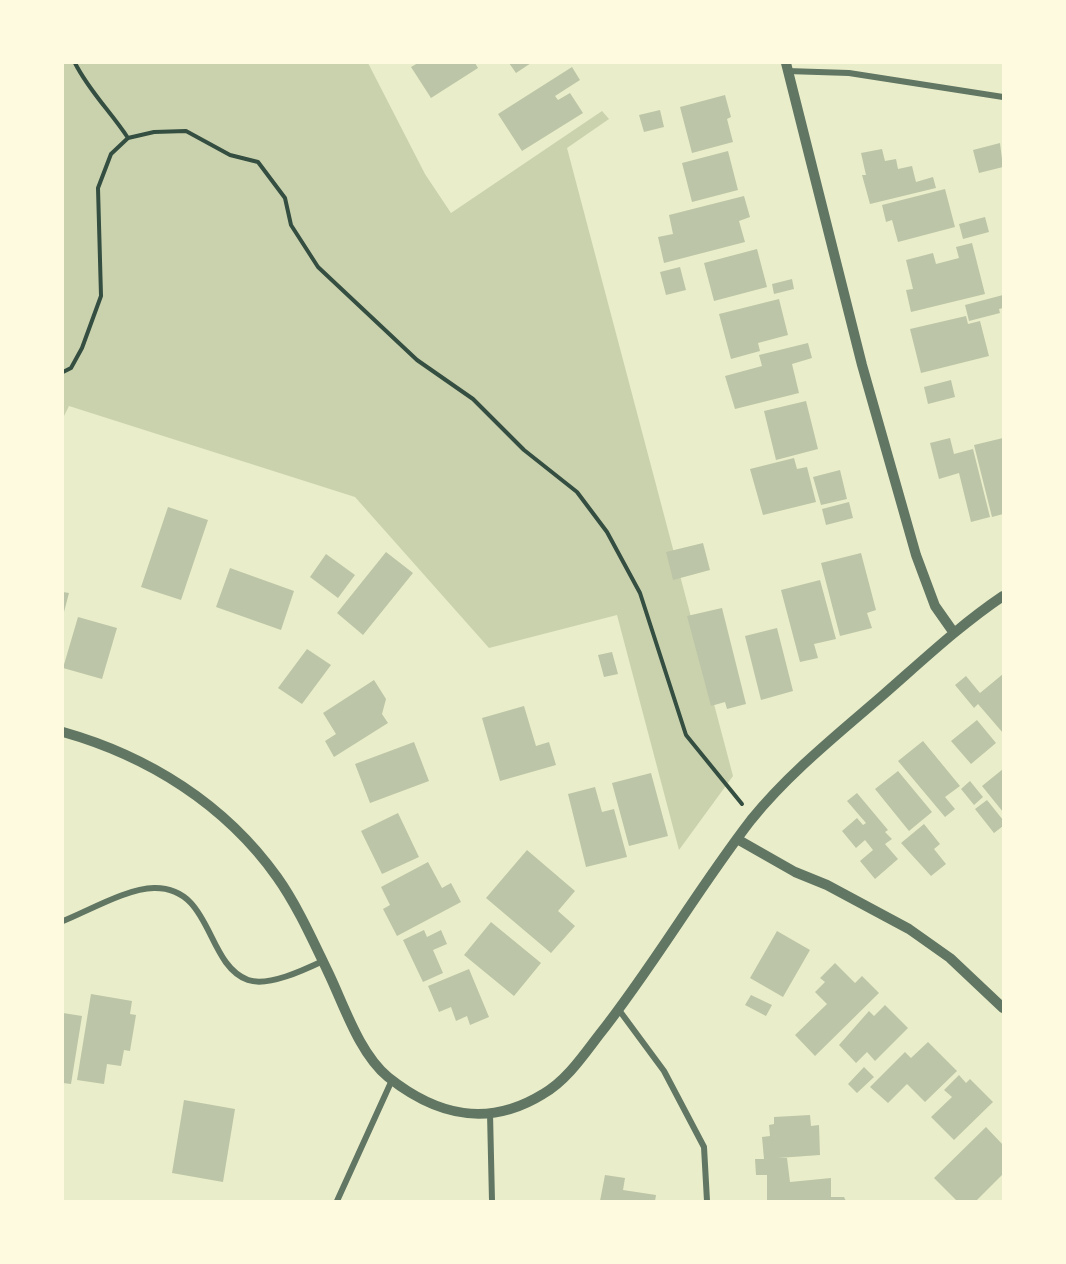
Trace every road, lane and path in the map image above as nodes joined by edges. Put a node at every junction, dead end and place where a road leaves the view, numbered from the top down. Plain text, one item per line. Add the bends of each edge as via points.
1 (75, 63) edge
2 (787, 67) edge
3 (1003, 97) edge
4 (129, 138) junction
5 (63, 372) edge
6 (1003, 596) edge
7 (954, 633) junction
8 (63, 732) edge
9 (753, 818) junction
10 (737, 839) junction
11 (63, 921) edge
12 (323, 961) junction
13 (1003, 1008) edge
14 (619, 1010) junction
15 (392, 1079) junction
16 (490, 1113) junction
17 (338, 1201) edge
18 (492, 1201) edge
19 (707, 1201) edge

1 - 4 path via 85,84
2 - 3 street
2 - 7 street via 862,365 916,555 935,606
4 - 5 path via 111,154 98,188 101,296 82,348 71,368
4 - 9 path via 186,131 230,156 258,162 285,198 291,225 318,267 417,360 473,399 524,450 577,492 607,532 640,593 686,735
6 - 7 street
7 - 9 street via 807,760
8 - 12 street via 130,757 178,781 214,808 255,848 279,880
9 - 10 street
10 - 13 street via 909,929 950,958
10 - 14 street
11 - 12 street via 154,888 186,898 202,916 232,970 249,981 274,980
12 - 15 street via 364,1047
14 - 16 street via 547,1093 514,1110
14 - 19 street via 664,1071 704,1147
15 - 16 street via 427,1103 470,1116
15 - 17 street
16 - 18 street

